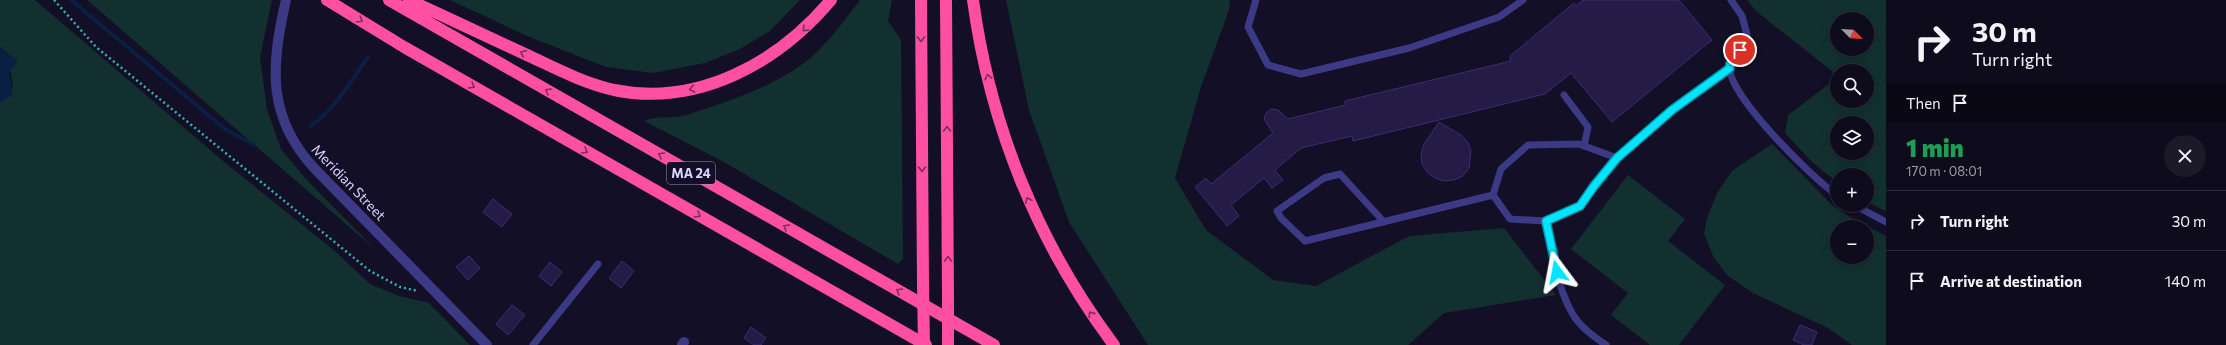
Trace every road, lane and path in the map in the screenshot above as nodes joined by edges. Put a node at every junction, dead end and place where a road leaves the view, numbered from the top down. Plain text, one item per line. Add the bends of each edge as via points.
1 (54, 0) edge
2 (286, 0) edge
3 (327, 0) edge
4 (389, 0) edge
5 (409, 0) edge
6 (831, 0) edge
7 (921, 0) edge
8 (946, 0) edge
9 (973, 0) edge
10 (1256, 0) edge
11 (1522, 0) edge
12 (1731, 0) edge
13 (1730, 68) junction
14 (1564, 95) dead end
15 (1584, 146) junction
16 (1617, 158) junction
17 (1830, 189) edge
18 (1493, 196) junction
19 (1867, 212) edge
20 (1546, 221) junction
21 (1384, 222) junction
22 (1886, 222) edge
23 (598, 264) dead end
24 (439, 295) junction
25 (487, 345) edge
26 (533, 345) edge
27 (925, 345) edge
28 (948, 345) edge
29 (994, 345) edge
30 (1114, 345) edge
31 (1606, 345) edge

1 - 24 path via 96,47 370,271 400,287
2 - 24 street, Meridian Street via 275,58 275,84 280,108 293,141 315,169
3 -> 27 highway, MA 24
29 -> 4 highway, MA 24
6 -> 5 highway via 790,42 749,69 704,86 648,93 614,90 582,80
7 -> 27 highway, bridge
28 -> 8 highway, bridge
30 -> 9 highway via 1064,271 1022,186 992,97
10 - 11 lane via 1248,27 1268,65 1301,74 1409,48 1500,17
12 - 13 lane via 1742,16 1747,35
13 - 16 lane via 1672,110
13 - 17 lane via 1730,76 1745,101 1807,172
14 - 15 lane via 1588,127
15 - 16 lane
15 - 18 lane via 1528,146 1502,169
16 - 20 lane via 1580,206
18 - 20 lane via 1510,219
18 - 21 lane
19 - 22 lane
20 - 31 lane via 1560,287 1573,314 1586,331
21 - 21 lane via 1305,241 1277,211 1324,178 1340,174
23 - 26 lane
24 - 25 street, Meridian Street

